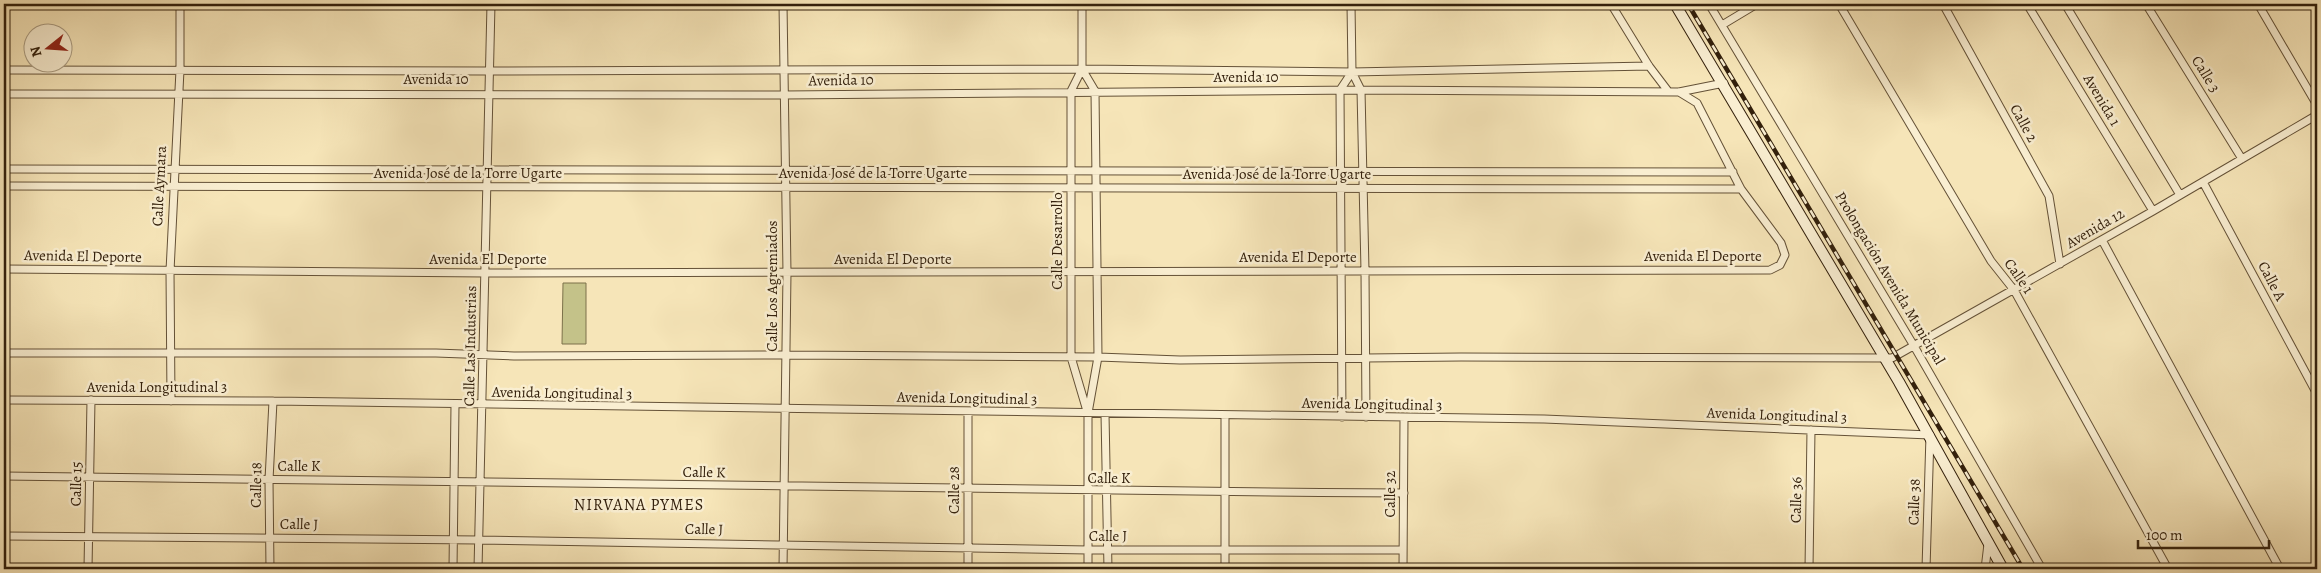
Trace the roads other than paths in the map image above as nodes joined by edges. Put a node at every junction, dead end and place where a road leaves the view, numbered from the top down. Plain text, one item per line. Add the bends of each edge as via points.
1 (180, 4) edge
2 (491, 4) edge
3 (783, 4) edge
4 (1082, 4) edge
5 (1351, 4) edge
6 (1612, 4) edge
7 (1675, 4) edge
8 (1709, 4) edge
9 (1757, 4) edge
10 (1839, 4) edge
11 (1943, 4) edge
12 (2027, 4) edge
13 (2065, 4) edge
14 (2146, 4) edge
15 (2258, 4) edge
16 (1722, 25) junction
17 (1649, 66) junction
18 (1082, 69) junction
19 (4, 70) edge
20 (180, 70) junction
21 (783, 70) junction
22 (489, 71) junction
23 (1352, 72) junction
24 (1724, 83) junction
25 (1340, 90) junction
26 (1361, 90) junction
27 (1095, 91) junction
28 (1668, 91) junction
29 (1071, 92) junction
30 (1678, 92) junction
31 (489, 93) junction
32 (4, 94) edge
33 (178, 94) junction
34 (784, 95) junction
35 (2317, 105) edge
36 (2317, 115) edge
37 (2242, 160) junction
38 (4, 169) edge
39 (174, 169) junction
40 (487, 169) junction
41 (786, 169) junction
42 (1340, 170) junction
43 (1363, 170) junction
44 (1071, 171) junction
45 (1096, 171) junction
46 (1733, 172) junction
47 (2203, 182) junction
48 (4, 186) edge
49 (172, 186) junction
50 (787, 186) junction
51 (487, 187) junction
52 (1340, 187) junction
53 (1363, 187) junction
54 (1071, 188) junction
55 (1096, 188) junction
56 (1741, 189) junction
57 (2180, 195) junction
58 (2153, 211) junction
59 (2102, 240) junction
60 (2060, 264) junction
61 (4, 269) edge
62 (170, 271) junction
63 (1342, 271) junction
64 (1365, 271) junction
65 (1070, 272) junction
66 (1097, 272) junction
67 (485, 273) junction
68 (787, 273) junction
69 (2014, 290) junction
70 (1914, 346) junction
71 (4, 353) edge
72 (170, 353) junction
73 (786, 355) junction
74 (483, 356) junction
75 (1071, 356) junction
76 (1098, 357) junction
77 (1366, 357) junction
78 (1885, 357) junction
79 (1343, 358) junction
80 (2317, 394) edge
81 (4, 400) edge
82 (91, 400) junction
83 (171, 401) junction
84 (273, 401) junction
85 (455, 405) junction
86 (482, 406) junction
87 (785, 410) junction
88 (968, 411) junction
89 (1088, 413) junction
90 (1105, 414) junction
91 (1225, 416) junction
92 (1342, 416) junction
93 (1366, 417) junction
94 (1404, 418) junction
95 (1811, 430) junction
96 (1930, 435) junction
97 (4, 476) edge
98 (90, 477) junction
99 (269, 480) junction
100 (454, 481) junction
101 (480, 481) junction
102 (784, 487) junction
103 (968, 490) junction
104 (1088, 492) junction
105 (1106, 492) junction
106 (1225, 492) junction
107 (1404, 493) junction
108 (4, 536) edge
109 (88, 537) junction
110 (269, 537) junction
111 (453, 540) junction
112 (479, 540) junction
113 (784, 544) junction
114 (1988, 544) junction
115 (968, 548) junction
116 (1108, 549) junction
117 (1088, 550) junction
118 (1225, 550) junction
119 (1404, 550) junction
120 (88, 569) edge
121 (270, 569) edge
122 (453, 569) edge
123 (478, 569) edge
124 (783, 569) edge
125 (968, 569) edge
126 (1088, 569) edge
127 (1108, 569) edge
128 (1225, 569) edge
129 (1403, 569) edge
130 (1809, 569) edge
131 (1926, 569) edge
132 (1985, 569) edge
133 (2003, 569) edge
134 (2042, 569) edge
135 (2168, 569) edge
136 (2280, 569) edge

1 - 20 street, Calle Aymara
2 - 22 street, Calle Las Industrias
3 - 21 street, Calle Los Agremiados
4 - 18 street, Calle Desarrollo
5 - 23 street
6 - 17 street
7 - 24 main road
8 - 16 street, Prolongación Avenida Municipal
9 - 16 street
10 - 69 street, Calle 1 via 1991,261
11 - 60 street, Calle 2 via 2049,196
12 - 58 street, Avenida 1
13 - 57 street, Avenida 1
14 - 37 street, Calle 3
15 - 35 street
16 - 70 street, Prolongación Avenida Municipal
17 - 23 street, Avenida 10
17 - 28 street
18 - 21 street, Avenida 10
18 - 23 street, Avenida 10
18 - 27 street, Calle Desarrollo
18 - 29 street, Calle Desarrollo
19 - 20 street, Avenida 10
20 - 22 street, Avenida 10
20 - 33 street, Calle Aymara
21 - 22 street, Avenida 10
21 - 34 street, Calle Los Agremiados
22 - 31 street, Calle Las Industrias
23 - 25 street
23 - 26 street
24 - 30 street
24 - 78 main road
25 - 26 street, Avenida 10
25 - 27 street, Avenida 10
25 - 42 street
26 - 28 street, Avenida 10
26 - 43 street
27 - 29 street, Avenida 10
27 - 45 street, Calle Desarrollo
28 - 30 street, Avenida 10
29 - 34 street, Avenida 10
29 - 44 street, Calle Desarrollo
30 - 46 street via 1697,103
31 - 33 street, Avenida 10
31 - 34 street, Avenida 10
31 - 40 street, Calle Las Industrias
32 - 33 street, Avenida 10
33 - 39 street, Calle Aymara
34 - 41 street, Calle Los Agremiados
36 - 37 street, Avenida 12
37 - 47 street, Avenida 12
38 - 39 street, Avenida José de la Torre Ugarte
39 - 40 street, Avenida José de la Torre Ugarte
39 - 49 street, Calle Aymara
40 - 41 street, Avenida José de la Torre Ugarte
40 - 51 street, Calle Las Industrias
41 - 44 street, Avenida José de la Torre Ugarte
41 - 50 street, Calle Los Agremiados
42 - 43 street, Avenida José de la Torre Ugarte
42 - 45 street, Avenida José de la Torre Ugarte
42 - 52 street
43 - 46 street, Avenida José de la Torre Ugarte
43 - 53 street
44 - 45 street, Avenida José de la Torre Ugarte
44 - 54 street, Calle Desarrollo
45 - 55 street, Calle Desarrollo
46 - 56 street
47 - 57 street, Avenida 12
47 - 80 street, Calle A
48 - 49 street, Avenida José de la Torre Ugarte
49 - 51 street, Avenida José de la Torre Ugarte
49 - 62 street, Calle Aymara
50 - 51 street, Avenida José de la Torre Ugarte
50 - 54 street, Avenida José de la Torre Ugarte
50 - 68 street, Calle Los Agremiados
51 - 67 street, Calle Las Industrias
52 - 53 street, Avenida José de la Torre Ugarte
52 - 55 street, Avenida José de la Torre Ugarte
52 - 63 street
53 - 56 street, Avenida José de la Torre Ugarte
53 - 64 street
54 - 55 street, Avenida José de la Torre Ugarte
54 - 65 street, Calle Desarrollo
55 - 66 street, Calle Desarrollo
56 - 64 street, Avenida El Deporte via 1781,243 1785,255 1780,265 1770,270
57 - 58 street, Avenida 12
58 - 59 street, Avenida 12
59 - 60 street, Avenida 12
59 - 136 street
60 - 69 street, Avenida 12
61 - 62 street, Avenida El Deporte
62 - 67 street, Avenida El Deporte
62 - 72 street, Calle Aymara
63 - 64 street, Avenida El Deporte
63 - 66 street, Avenida El Deporte
63 - 79 street
64 - 77 street
65 - 66 street, Avenida El Deporte
65 - 68 street, Avenida El Deporte
65 - 75 street, Calle Desarrollo
66 - 76 street, Calle Desarrollo
67 - 68 street, Avenida El Deporte
67 - 74 street, Calle Las Industrias
68 - 73 street, Calle Los Agremiados
69 - 70 street, Avenida 12
69 - 135 street, Calle 1
70 - 78 street, Avenida 12 via 1898,356
70 - 134 street, Prolongación Avenida Municipal
71 - 72 street, Avenida 12
72 - 74 street, Avenida 12 via 436,353
72 - 83 street, Calle Aymara
73 - 74 street, Avenida 12
73 - 75 street, Avenida 12
73 - 87 street, Calle Los Agremiados
74 - 86 street, Calle Las Industrias
75 - 76 street, Avenida 12
75 - 89 street, Calle Desarrollo
76 - 79 street, Avenida 12 via 1180,360
76 - 89 street, Calle Desarrollo
77 - 78 street, Avenida 12
77 - 79 street, Avenida 12
77 - 93 street
78 - 96 main road
79 - 92 street
81 - 82 street, Avenida Longitudinal 3
82 - 83 street, Avenida Longitudinal 3
82 - 98 street, Calle 15
83 - 84 street, Avenida Longitudinal 3
84 - 85 street, Avenida Longitudinal 3
84 - 99 street, Calle 18
85 - 86 street, Avenida Longitudinal 3
85 - 100 street, Calle Las Industrias
86 - 87 street, Avenida Longitudinal 3
86 - 101 street, Calle Las Industrias
87 - 88 street, Avenida Longitudinal 3
87 - 102 street, Calle Los Agremiados
88 - 89 street, Avenida Longitudinal 3
88 - 103 street, Calle 28
89 - 90 street, Avenida Longitudinal 3
89 - 104 street, Calle Desarrollo
90 - 91 street, Avenida Longitudinal 3
90 - 105 street
91 - 92 street, Avenida Longitudinal 3
91 - 106 street
92 - 93 street, Avenida Longitudinal 3
93 - 94 street, Avenida Longitudinal 3
94 - 95 street, Avenida Longitudinal 3 via 1544,419
94 - 107 street, Calle 32
95 - 96 street, Avenida Longitudinal 3
95 - 130 street, Calle 36
96 - 114 main road
96 - 131 street, Calle 38
97 - 98 street, Calle K
98 - 99 street, Calle K
98 - 109 street, Calle 15
99 - 100 street, Calle K
99 - 110 street, Calle 18
100 - 101 street, Calle K
100 - 111 street, Calle Las Industrias
101 - 102 street, Calle K
101 - 112 street, Calle Las Industrias
102 - 103 street, Calle K
102 - 113 street, Calle Los Agremiados
103 - 104 street, Calle K
103 - 115 street, Calle 28
104 - 105 street, Calle K
104 - 117 street, Calle Desarrollo
105 - 106 street, Calle K
105 - 116 street
106 - 107 street, Calle K
106 - 118 street
107 - 119 street, Calle 32
108 - 109 street, Calle J
109 - 110 street, Calle J
109 - 120 street, Calle 15
110 - 111 street, Calle J
110 - 121 street, Calle 18
111 - 112 street, Calle J
111 - 122 street, Calle Las Industrias
112 - 113 street, Calle J
112 - 123 street, Calle Las Industrias
113 - 115 street, Calle J
113 - 124 street, Calle Los Agremiados
114 - 132 street
114 - 133 main road
115 - 117 street, Calle J
115 - 125 street, Calle 28
116 - 117 street, Calle J
116 - 118 street, Calle J
116 - 127 street
117 - 126 street, Calle Desarrollo
118 - 119 street, Calle J
118 - 128 street
119 - 129 street, Calle 32

